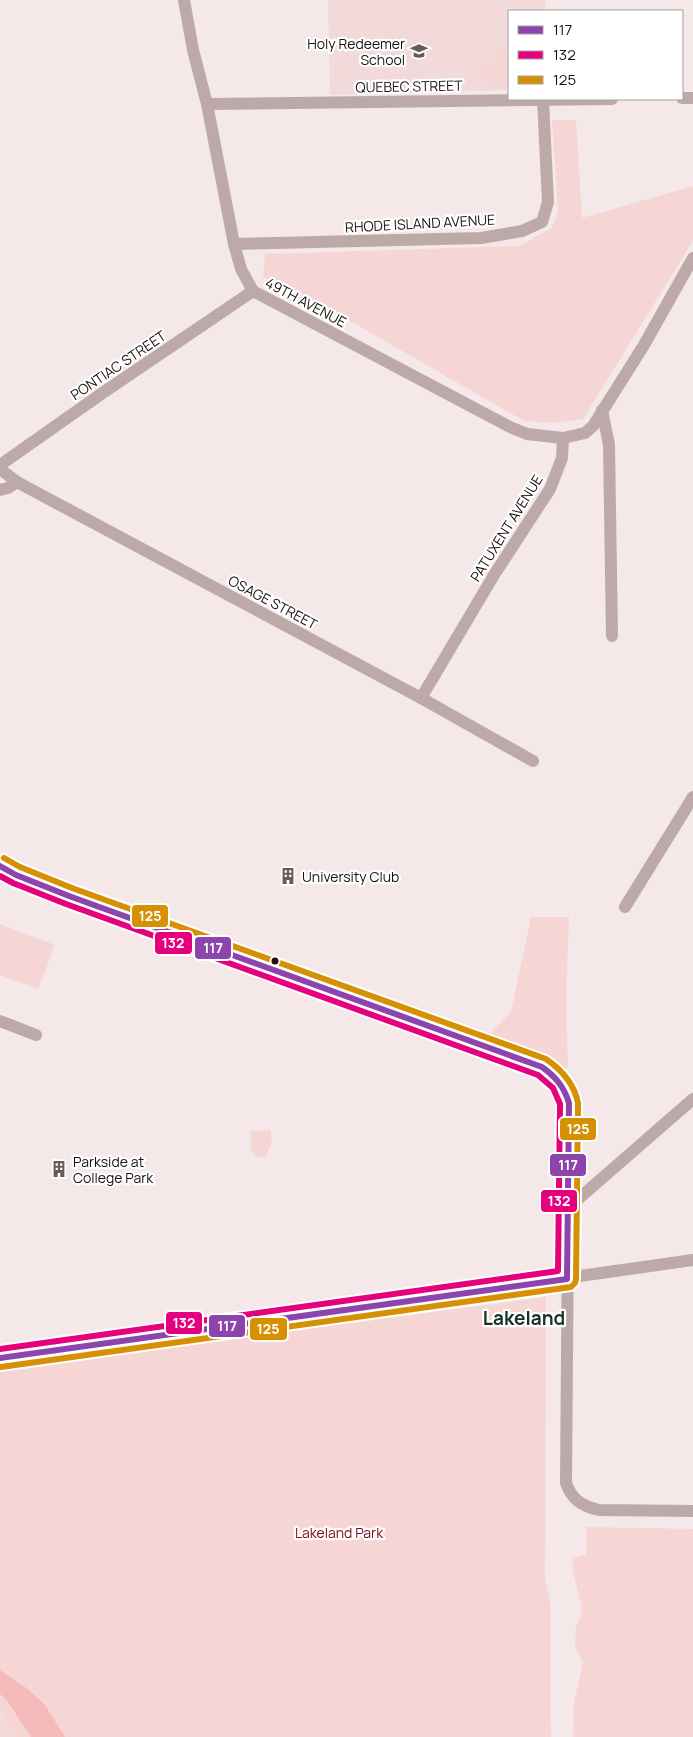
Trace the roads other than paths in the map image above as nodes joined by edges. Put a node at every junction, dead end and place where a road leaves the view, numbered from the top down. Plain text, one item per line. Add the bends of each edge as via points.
1 (184, 0) edge
2 (543, 100) edge
3 (206, 104) junction
4 (234, 244) junction
5 (693, 258) edge
6 (253, 292) junction
7 (602, 410) junction
8 (563, 438) junction
9 (0, 465) edge
10 (0, 469) edge
11 (17, 482) junction
12 (0, 490) edge
13 (612, 636) dead end
14 (421, 698) junction
15 (532, 762) dead end
16 (693, 797) edge
17 (0, 866) edge
18 (625, 907) dead end
19 (0, 1021) edge
20 (36, 1035) dead end
21 (693, 1100) edge
22 (569, 1208) junction
23 (693, 1260) edge
24 (567, 1278) junction
25 (0, 1358) edge
26 (693, 1511) edge

1 - 3 street, 49TH AVENUE
2 - 3 street, QUEBEC STREET
2 - 4 street, RHODE ISLAND AVENUE via 548,202 542,222 522,231 481,238
3 - 4 street, 49TH AVENUE
4 - 6 street, 49TH AVENUE via 241,269
5 - 7 street via 644,345
6 - 8 street, 49TH AVENUE via 510,427 527,434
6 - 9 street, PONTIAC STREET
7 - 8 street via 585,433
7 - 13 street via 609,445
8 - 14 street, PATUXENT AVENUE via 562,458 550,489
10 - 11 street, OSAGE STREET
11 - 12 street
11 - 14 street, OSAGE STREET
14 - 15 street, OSAGE STREET
16 - 18 street
17 - 22 street via 69,896 542,1068 561,1082 569,1104
19 - 20 street
21 - 22 street
22 - 24 street
23 - 24 street
24 - 25 street
24 - 26 street via 565,1473 569,1493 588,1508 599,1510

